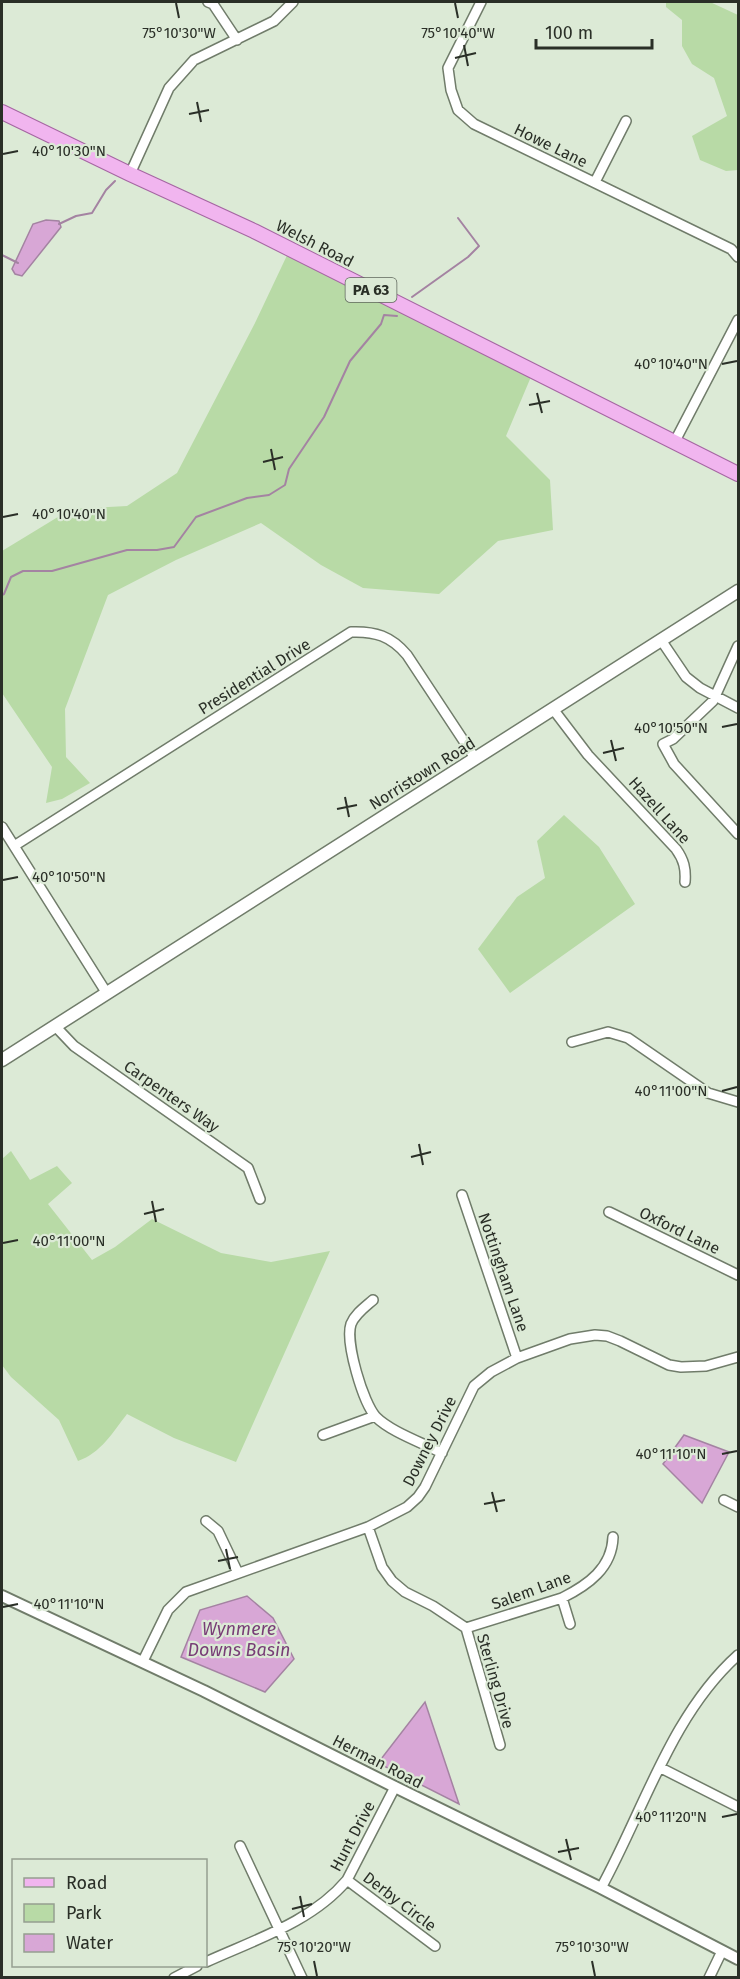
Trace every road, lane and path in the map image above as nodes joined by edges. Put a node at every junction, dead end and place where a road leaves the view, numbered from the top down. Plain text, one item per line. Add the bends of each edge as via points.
1 (208, 2) edge
2 (293, 2) edge
3 (482, 2) edge
4 (237, 40) junction
5 (2, 112) edge
6 (627, 121) dead end
7 (130, 174) junction
8 (595, 182) junction
9 (738, 257) edge
10 (738, 320) edge
11 (674, 443) junction
12 (738, 474) edge
13 (738, 591) edge
14 (661, 640) junction
15 (738, 646) edge
16 (715, 696) junction
17 (738, 708) edge
18 (553, 709) junction
19 (475, 758) junction
20 (2, 827) edge
21 (738, 834) edge
22 (14, 846) junction
23 (685, 882) dead end
24 (106, 992) junction
25 (56, 1026) junction
26 (572, 1042) dead end
27 (2, 1060) edge
28 (738, 1102) edge
29 (462, 1195) dead end
30 (260, 1199) dead end
31 (609, 1212) dead end
32 (738, 1275) edge
33 (373, 1300) dead end
34 (738, 1357) edge
35 (517, 1358) junction
36 (375, 1416) junction
37 (322, 1435) dead end
38 (442, 1453) junction
39 (724, 1500) dead end
40 (738, 1507) edge
41 (206, 1521) dead end
42 (368, 1527) junction
43 (613, 1537) dead end
44 (238, 1573) junction
45 (2, 1596) edge
46 (562, 1598) junction
47 (570, 1624) dead end
48 (466, 1629) junction
49 (738, 1655) edge
50 (143, 1661) junction
51 (500, 1745) dead end
52 (661, 1768) junction
53 (394, 1787) junction
54 (738, 1807) edge
55 (240, 1846) dead end
56 (347, 1880) junction
57 (601, 1888) junction
58 (279, 1929) junction
59 (435, 1946) dead end
60 (722, 1951) junction
61 (738, 1959) edge
62 (207, 1962) edge
63 (193, 1967) edge
64 (174, 1977) edge
65 (302, 1977) edge
66 (709, 1977) edge

1 - 4 street
2 - 4 street via 274,21
3 - 8 street, Howe Lane via 448,68 458,110 474,124
4 - 7 street via 194,60 169,88
5 - 7 main road, Welsh Road / PA 63
6 - 8 street
7 - 11 main road, Welsh Road / PA 63 via 254,231
8 - 9 street, Howe Lane via 731,249
10 - 11 street
11 - 12 main road, Welsh Road / PA 63
13 - 14 main road, Norristown Road
14 - 16 street via 686,677
14 - 18 main road, Norristown Road
15 - 16 street
16 - 17 street
16 - 21 street via 674,739 663,744 675,764
18 - 19 main road, Norristown Road
18 - 23 street, Hazell Lane via 588,755 676,849 686,870
19 - 22 street, Presidential Drive via 396,642 377,633 351,633
19 - 24 main road, Norristown Road
20 - 22 street
22 - 24 street
24 - 25 main road, Norristown Road
25 - 27 main road, Norristown Road
25 - 30 street, Carpenters Way via 74,1046 248,1168
26 - 28 street via 608,1032 628,1038 708,1093
29 - 35 street, Nottingham Lane
31 - 32 street, Oxford Lane
33 - 36 street via 355,1316 349,1338 366,1400
34 - 35 street, Downey Drive via 706,1366 681,1367 607,1336 595,1335 570,1339
35 - 38 street, Downey Drive via 490,1372 474,1386
36 - 37 street
36 - 38 street
38 - 42 street, Downey Drive via 418,1497 398,1513
39 - 40 street
41 - 44 street via 218,1532
42 - 44 street, Downey Drive
42 - 48 street, Sterling Drive via 382,1567 392,1581
43 - 46 street, Salem Lane via 612,1551 599,1573
44 - 50 street, Downey Drive via 195,1588 177,1599
45 - 50 street, Herman Road
46 - 47 street
46 - 48 street, Salem Lane
48 - 51 street, Sterling Drive
49 - 52 street via 697,1701
50 - 53 street, Herman Road
52 - 54 street
52 - 57 street
53 - 56 street, Hunt Drive
53 - 57 street, Herman Road
55 - 58 street
56 - 58 street, Hunt Drive via 306,1916
56 - 59 street, Derby Circle
57 - 60 street, Herman Road
58 - 62 street, Hunt Drive
58 - 65 street
60 - 61 street, Herman Road
60 - 66 street
63 - 64 street

